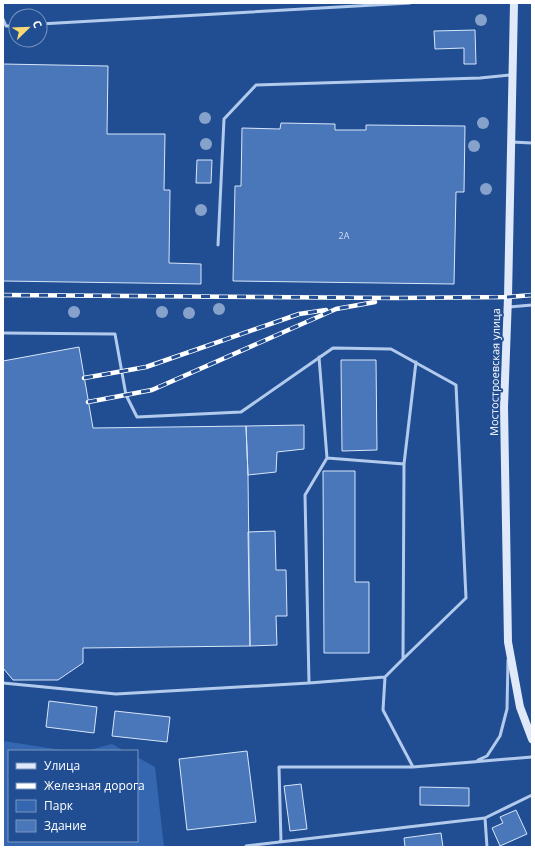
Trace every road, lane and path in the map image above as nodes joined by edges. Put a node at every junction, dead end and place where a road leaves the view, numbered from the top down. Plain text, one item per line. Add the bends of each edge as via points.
1 (410, 3) edge
2 (514, 3) edge
3 (48, 24) edge
4 (512, 74) junction
5 (510, 142) junction
6 (532, 143) edge
7 (218, 246) dead end
8 (532, 305) edge
9 (507, 307) junction
10 (3, 333) edge
11 (319, 358) junction
12 (416, 362) junction
13 (327, 458) junction
14 (404, 464) junction
15 (508, 642) junction
16 (403, 659) junction
17 (385, 678) junction
18 (3, 683) edge
19 (309, 683) junction
20 (532, 739) edge
21 (532, 757) edge
22 (475, 762) junction
23 (413, 767) junction
24 (532, 795) edge
25 (485, 818) junction
26 (281, 842) junction
27 (288, 842) junction
28 (246, 846) edge
29 (289, 847) edge
30 (487, 847) edge

1 - 3 lane
2 - 4 main road, Мостостроевская улица
4 - 5 main road, Мостостроевская улица
4 - 7 lane via 480,78 256,85 224,119
5 - 6 lane
5 - 9 main road, Мостостроевская улица
8 - 9 lane
9 - 15 main road, Мостостроевская улица via 504,407
10 - 11 lane via 115,334 126,395 137,417 241,412
11 - 12 lane via 333,348 391,349
11 - 13 lane
12 - 14 lane
12 - 16 lane via 456,385 466,598
13 - 14 lane
13 - 19 lane via 305,495
14 - 16 lane
15 - 20 main road, Мостостроевская улица via 520,707
15 - 22 lane via 507,709 500,736 487,756
16 - 17 lane
17 - 19 lane
17 - 23 lane via 384,710
18 - 19 lane via 116,694
21 - 22 lane
22 - 23 lane
23 - 26 lane via 279,767
24 - 25 lane
25 - 27 lane
25 - 30 lane
26 - 27 lane
26 - 28 lane
27 - 29 lane

